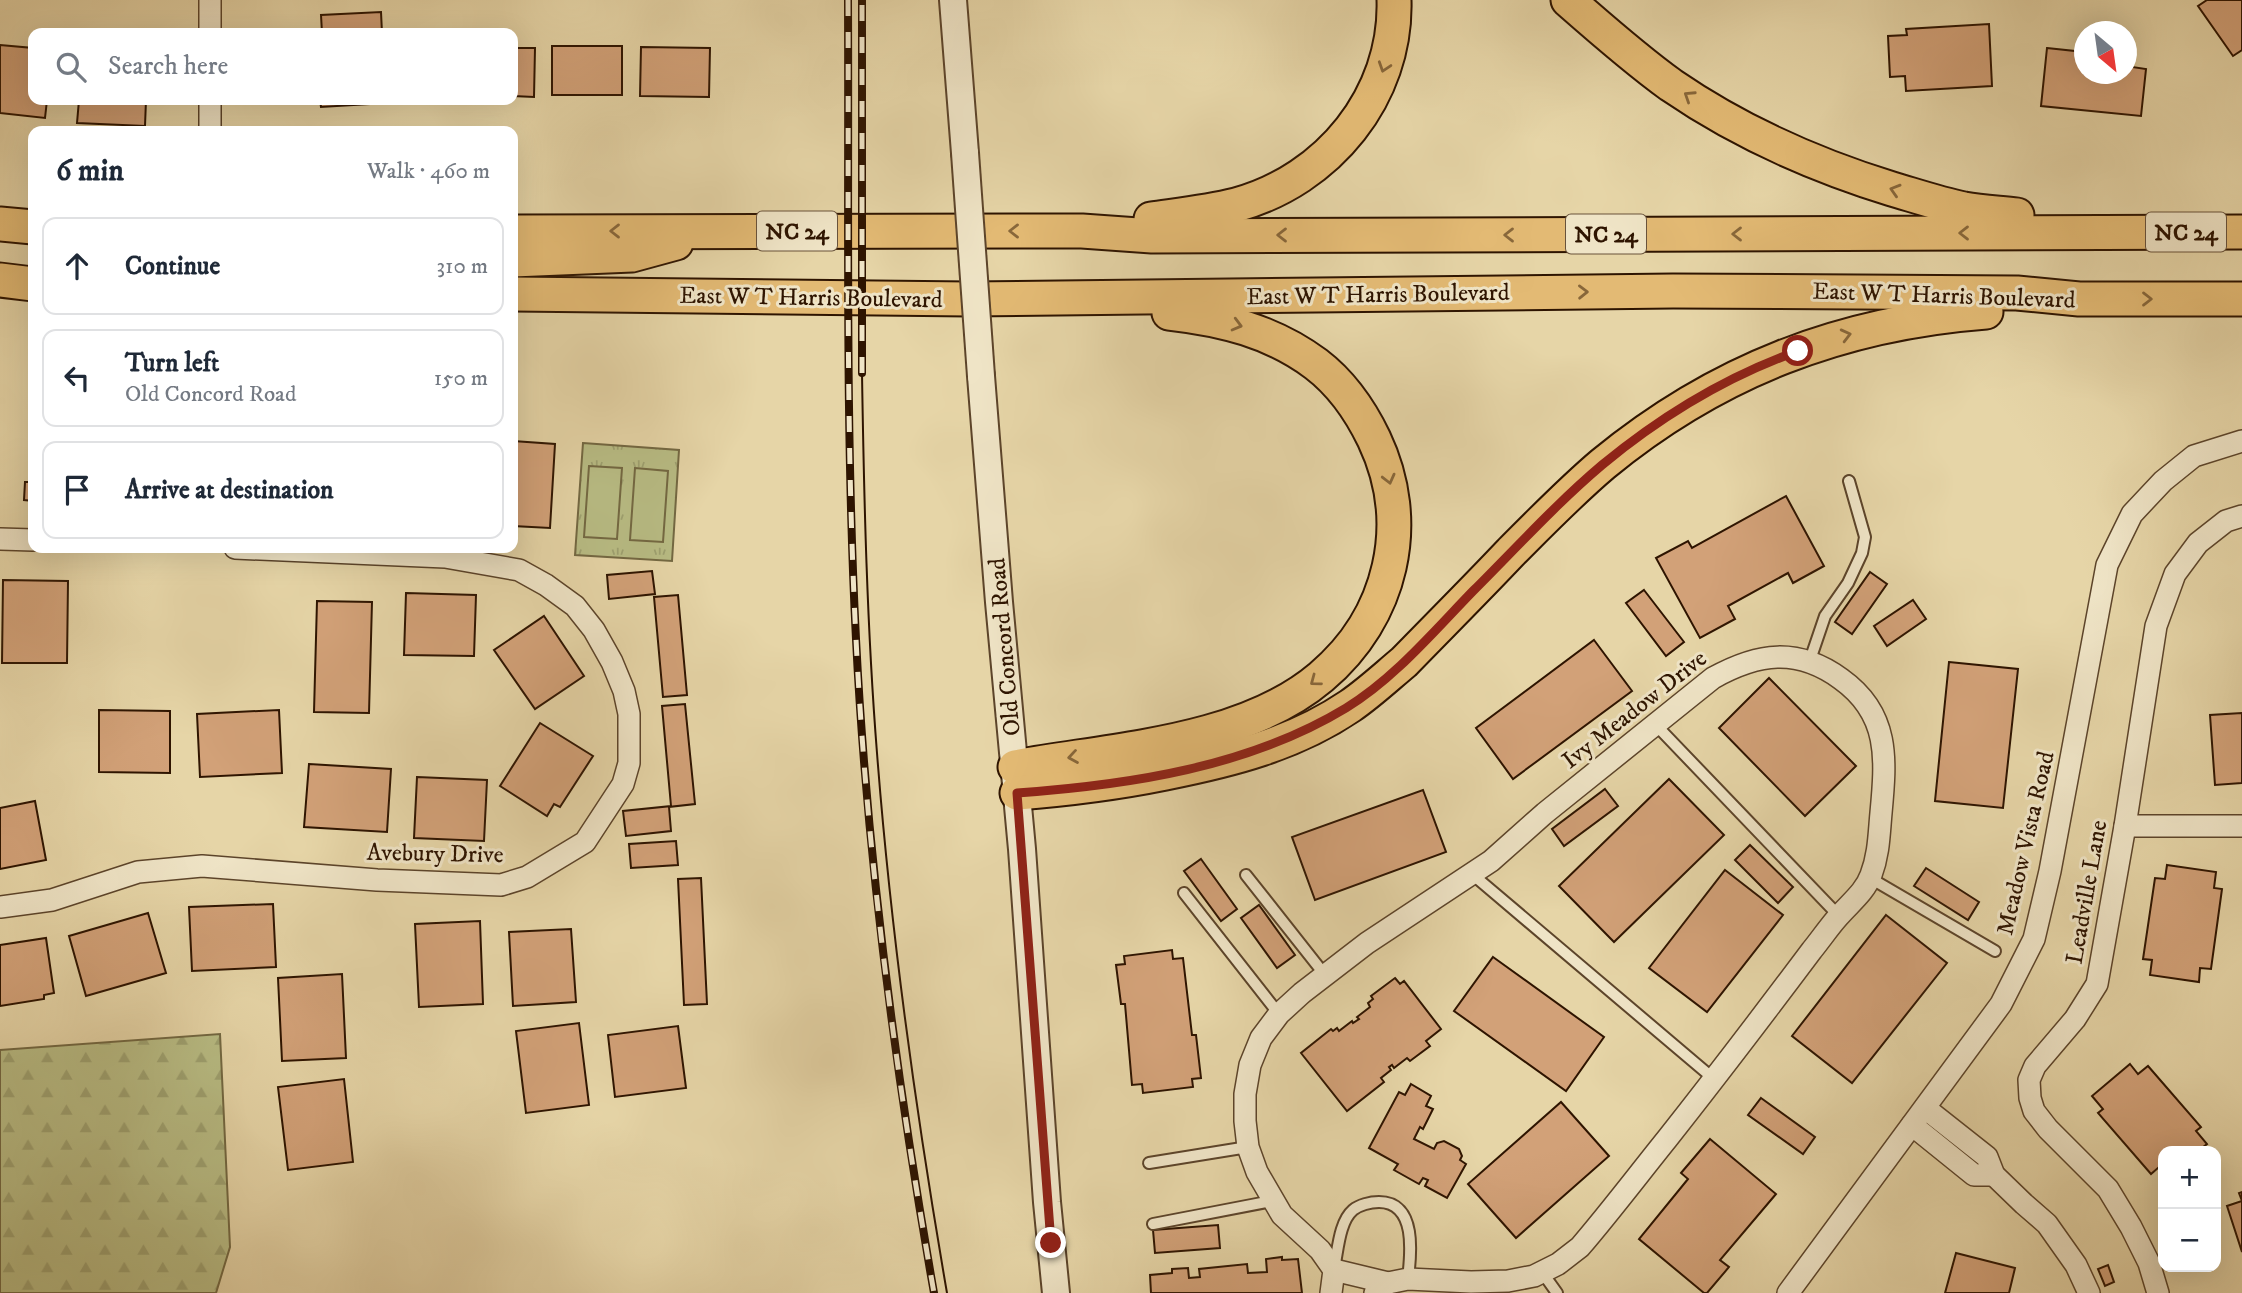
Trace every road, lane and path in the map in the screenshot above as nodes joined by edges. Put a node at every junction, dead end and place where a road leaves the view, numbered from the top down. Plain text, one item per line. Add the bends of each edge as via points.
1 (210, 0) edge
2 (953, 0) edge
3 (1394, 0) edge
4 (1568, 0) edge
5 (210, 28) edge
6 (210, 105) edge
7 (210, 126) edge
8 (0, 223) edge
9 (28, 226) edge
10 (715, 231) junction
11 (1082, 231) junction
12 (518, 232) edge
13 (2131, 232) junction
14 (2242, 232) edge
15 (0, 260) edge
16 (518, 260) edge
17 (28, 261) edge
18 (0, 281) edge
19 (28, 284) edge
20 (518, 294) edge
21 (1049, 298) junction
22 (2079, 299) junction
23 (2242, 299) edge
24 (2242, 441) edge
25 (1849, 481) dead end
26 (2242, 516) edge
27 (0, 539) edge
28 (28, 540) edge
29 (352, 553) edge
30 (1808, 663) junction
31 (1654, 723) junction
32 (1016, 780) junction
33 (2125, 826) junction
34 (2242, 826) edge
35 (1472, 874) junction
36 (1246, 875) dead end
37 (1870, 878) junction
38 (1184, 893) dead end
39 (0, 908) edge
40 (1839, 916) junction
41 (1995, 951) dead end
42 (1325, 975) junction
43 (1279, 1014) junction
44 (1714, 1079) junction
45 (1925, 1108) junction
46 (1912, 1125) junction
47 (1248, 1147) junction
48 (1974, 1147) junction
49 (1149, 1163) dead end
50 (1960, 1164) junction
51 (1994, 1175) junction
52 (1272, 1201) junction
53 (1153, 1224) dead end
54 (1334, 1270) junction
55 (1542, 1272) junction
56 (1391, 1285) edge
57 (1056, 1293) edge
58 (1331, 1293) edge
59 (1557, 1293) edge
60 (1788, 1293) edge
61 (2089, 1293) edge
62 (2158, 1293) edge

1 - 5 street
2 - 32 street, Old Concord Road, bridge
3 -> 11 main road via 1391,44 1375,92 1359,120 1318,163 1293,181 1238,204
13 -> 4 main road via 1964,209 1811,161 1744,129 1671,84
6 - 7 street
8 - 9 main road
11 -> 10 main road, NC 24
10 -> 12 main road, NC 24
10 - 16 main road via 632,255
13 -> 11 main road, NC 24 via 1153,236
13 - 14 main road, NC 24
15 - 17 main road
18 - 19 main road
20 - 21 main road, East W T Harris Boulevard
21 -> 22 main road, East W T Harris Boulevard via 1673,291 2017,293
21 -> 32 main road via 1080,309 1211,318 1267,334 1292,348 1335,382 1366,423 1388,473 1395,528 1388,572 1370,616 1340,659 1291,698 1230,726
22 -> 23 main road, East W T Harris Boulevard
32 -> 22 main road via 1107,784 1264,749 1329,718 1377,685 1603,464 1688,405 1763,363 1895,324
24 - 45 street, Meadow Vista Road via 2194,456 2163,481 2132,514 2107,565 2034,939 2001,1004
25 - 30 lane via 1865,537 1862,553 1825,616
26 - 33 street, Leadville Lane via 2226,521 2198,543 2175,574 2156,626
27 - 28 street
29 - 39 street, Avebury Drive via 445,557 519,570 575,606 612,662 629,713 629,764 623,784 585,842 527,877 501,885 202,866 138,872 52,900
30 - 31 street, Ivy Meadow Drive via 1790,657 1763,657 1737,664
30 - 37 street, Ivy Meadow Drive via 1840,678 1875,716 1882,741 1884,781 1879,849
31 - 35 street, Ivy Meadow Drive
31 - 40 lane
32 - 57 street, Old Concord Road
33 - 34 street
33 - 62 street, Leadville Lane via 2096,985 2075,1019 2035,1066 2029,1089 2039,1119 2108,1189 2143,1251
35 - 42 street, Ivy Meadow Drive
35 - 44 lane
36 - 42 lane
37 - 40 street, Ivy Meadow Drive
37 - 41 lane
38 - 43 lane
40 - 44 street, Ivy Meadow Drive
42 - 43 street, Ivy Meadow Drive
43 - 47 street, Ivy Meadow Drive via 1261,1038 1250,1065 1245,1094
44 - 55 street, Ivy Meadow Drive via 1593,1232
45 - 46 street, Meadow Vista Road
45 - 48 street
46 - 50 street
46 - 60 street, Meadow Vista Road
47 - 49 lane
47 - 52 street, Ivy Meadow Drive
48 - 50 street
48 - 51 street via 1987,1157
50 - 51 street via 1974,1175
51 - 61 street via 2048,1224
52 - 53 lane
52 - 54 street, Ivy Meadow Drive
54 - 56 street
54 - 56 lane via 1345,1222 1353,1210 1370,1202 1386,1202 1408,1224 1411,1245
54 - 58 street
55 - 56 street, Ivy Meadow Drive via 1508,1281
55 - 59 lane

